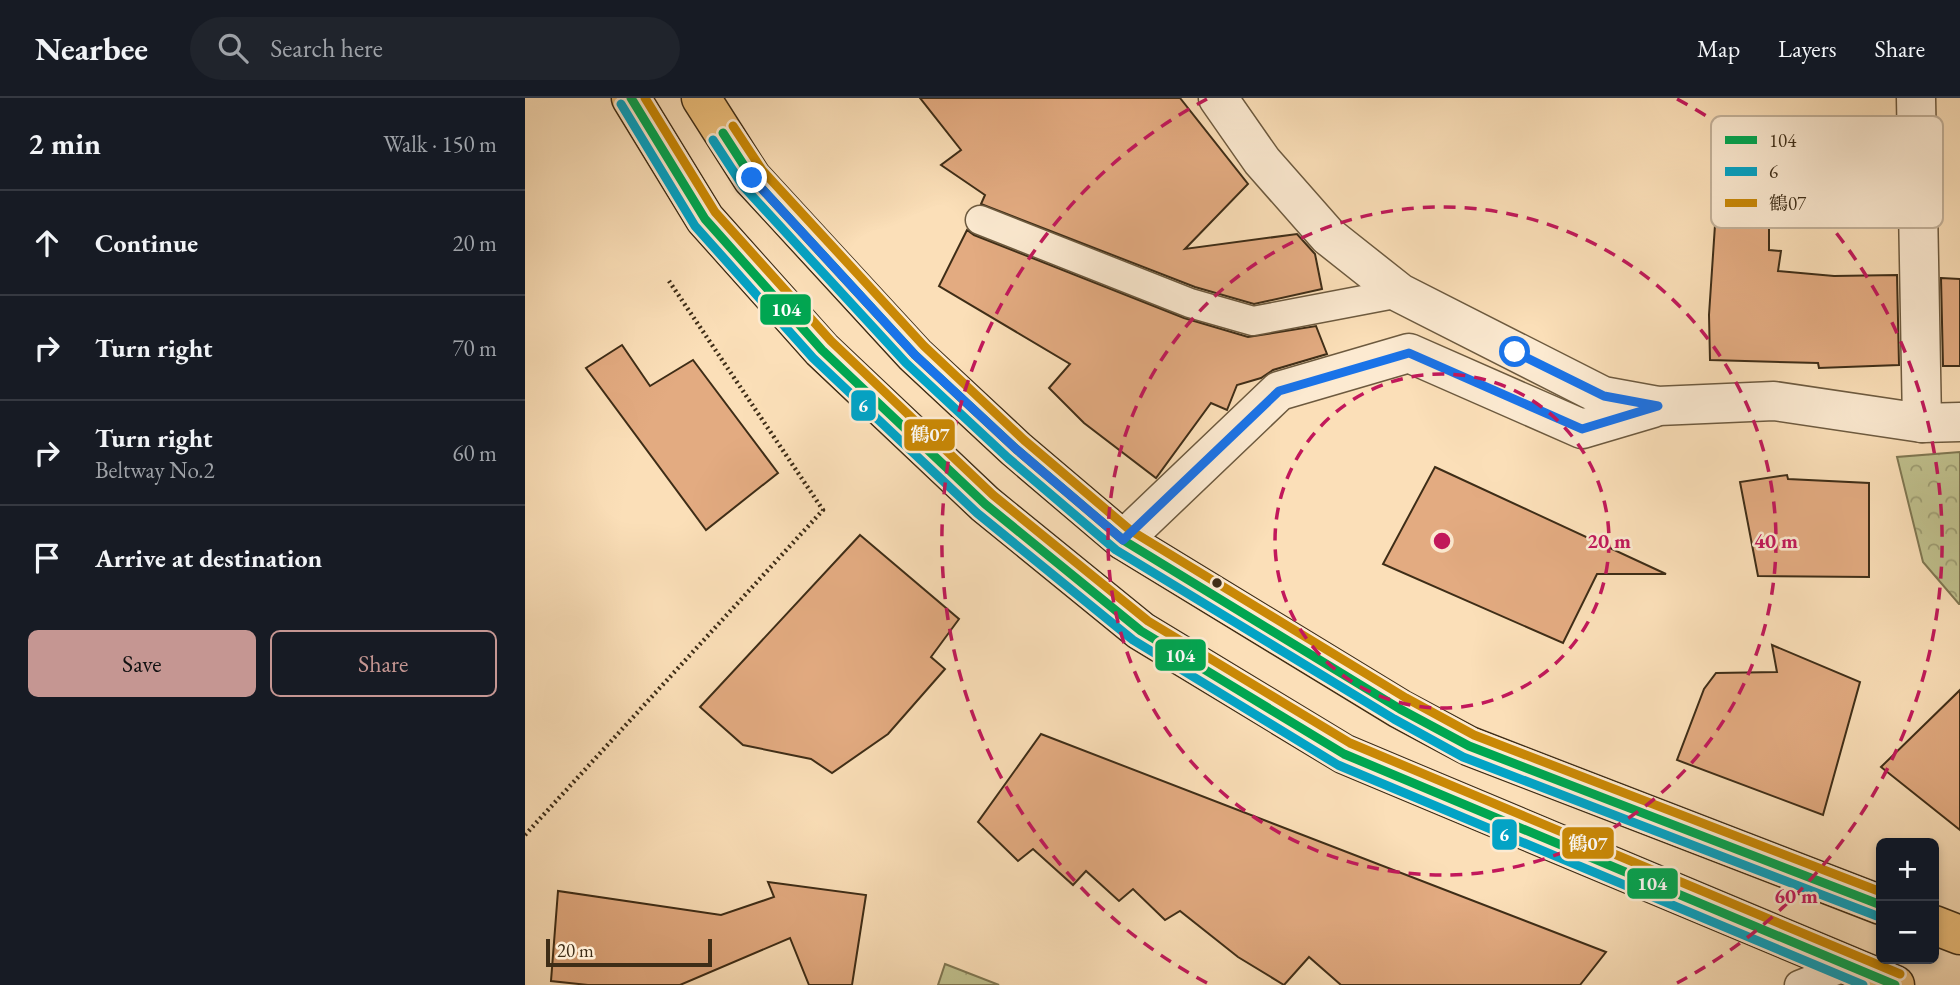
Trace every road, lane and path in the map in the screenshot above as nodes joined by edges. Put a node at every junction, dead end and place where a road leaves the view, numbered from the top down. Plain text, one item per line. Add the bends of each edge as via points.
1 (631, 98) edge
2 (701, 98) edge
3 (1218, 98) edge
4 (1916, 98) edge
5 (1916, 116) edge
6 (980, 220) dead end
7 (1918, 228) edge
8 (669, 281) dead end
9 (1400, 292) junction
10 (1658, 406) junction
11 (1960, 422) edge
12 (1922, 423) junction
13 (1123, 540) junction
14 (525, 835) edge
15 (1876, 903) edge
16 (1939, 927) edge
17 (1960, 935) edge
18 (1847, 966) junction
19 (1799, 985) edge
20 (1895, 985) edge

1 - 18 main road via 705,219 823,350 985,504 1141,631 1345,754
2 - 13 main road via 752,178 915,355
3 - 9 street via 1262,161 1328,236
4 - 5 street
6 - 9 lane via 1190,303 1253,321
7 - 12 street
8 - 14 path via 823,510
9 - 10 street via 1604,396
10 - 12 street via 1774,401
10 - 13 street via 1582,429 1409,353 1279,391
11 - 12 street
13 - 15 main road via 1400,709 1469,746
16 - 17 main road
18 - 19 lane
18 - 20 main road

